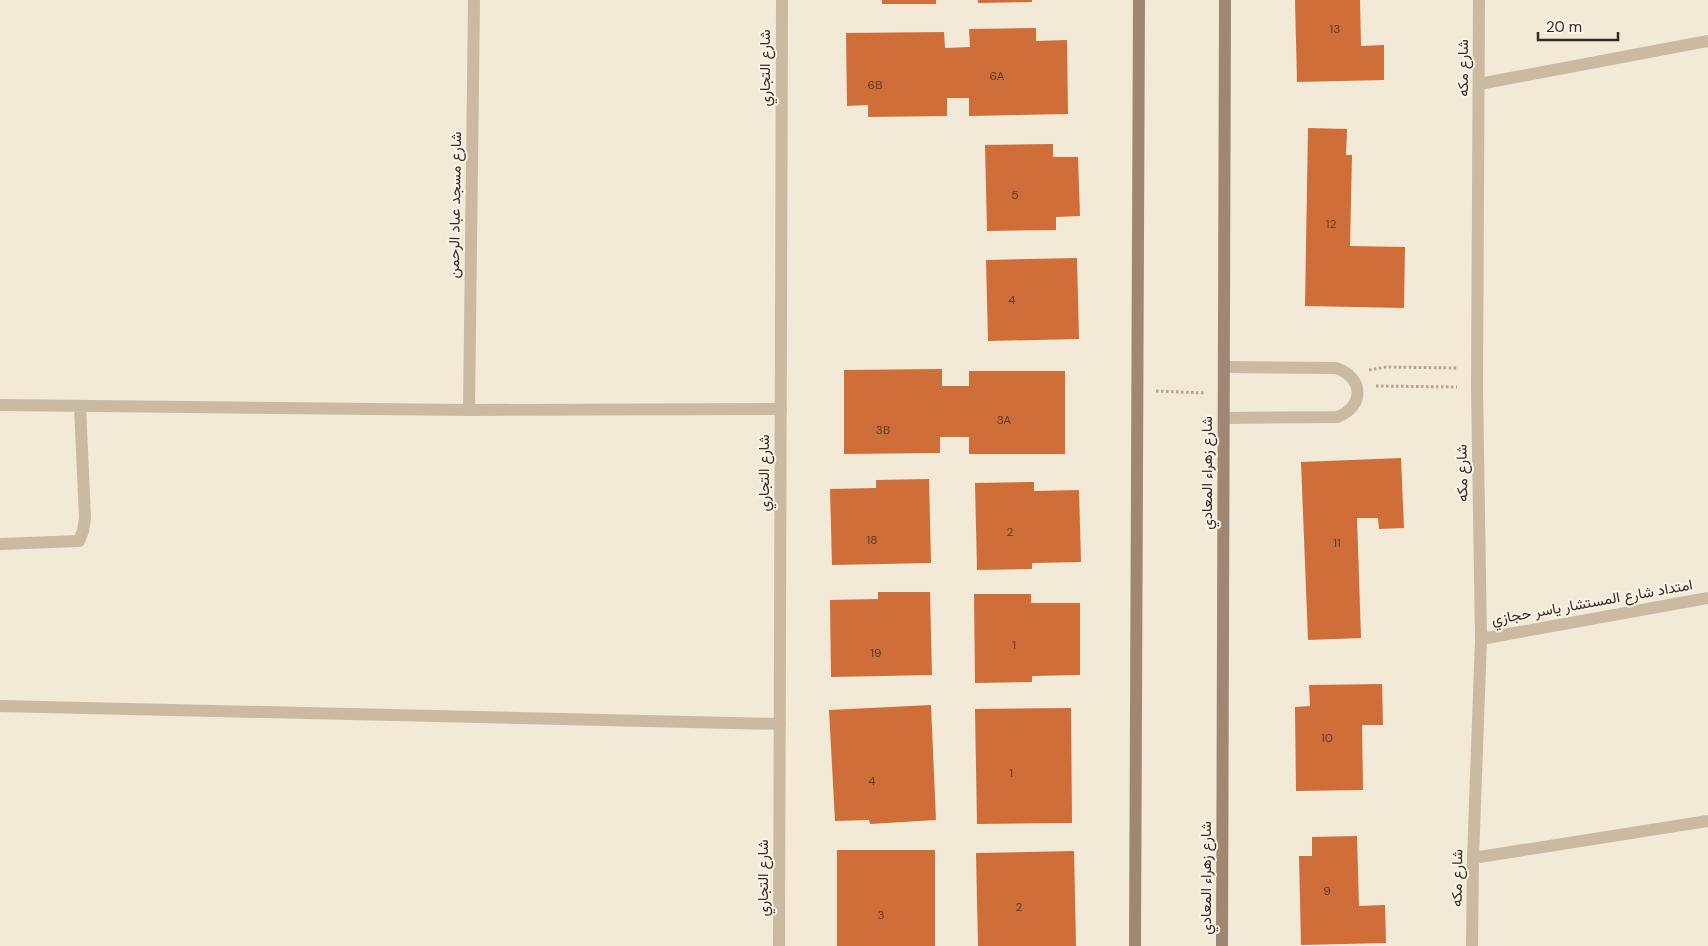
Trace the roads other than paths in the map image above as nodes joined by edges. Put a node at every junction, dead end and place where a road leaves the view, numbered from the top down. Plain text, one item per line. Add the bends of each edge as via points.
1 (474, 0) edge
2 (782, 0) edge
3 (1139, 0) edge
4 (1225, 0) edge
5 (1479, 0) edge
6 (1708, 41) edge
7 (1479, 84) junction
8 (1224, 367) junction
9 (0, 405) edge
10 (80, 406) junction
11 (780, 409) junction
12 (469, 410) junction
13 (1224, 418) junction
14 (0, 544) edge
15 (1708, 598) edge
16 (1481, 639) junction
17 (0, 706) edge
18 (780, 724) junction
19 (1708, 821) edge
20 (1473, 858) junction
21 (779, 946) edge
22 (1135, 946) edge
23 (1222, 946) edge
24 (1472, 946) edge

1 - 12 street, شارع مسجد عباد الرحمن
2 - 11 street, شارع التجاري
3 - 22 main road
4 - 8 main road, شارع زهراء المعادي
5 - 7 street, شارع مكه
6 - 7 street
7 - 16 street, شارع مكه via 1477,387
8 - 13 main road, شارع زهراء المعادي
8 - 13 street via 1336,368 1352,377 1358,395 1352,409 1337,417
9 - 10 street
10 - 12 street
10 - 14 street via 85,518 79,541
11 - 12 street
11 - 18 street, شارع التجاري
13 - 23 main road, شارع زهراء المعادي
15 - 16 street, امتداد شارع المستشار ياسر حجازي
16 - 20 street, شارع مكه
17 - 18 street
18 - 21 street, شارع التجاري
19 - 20 street
20 - 24 street, شارع مكه

